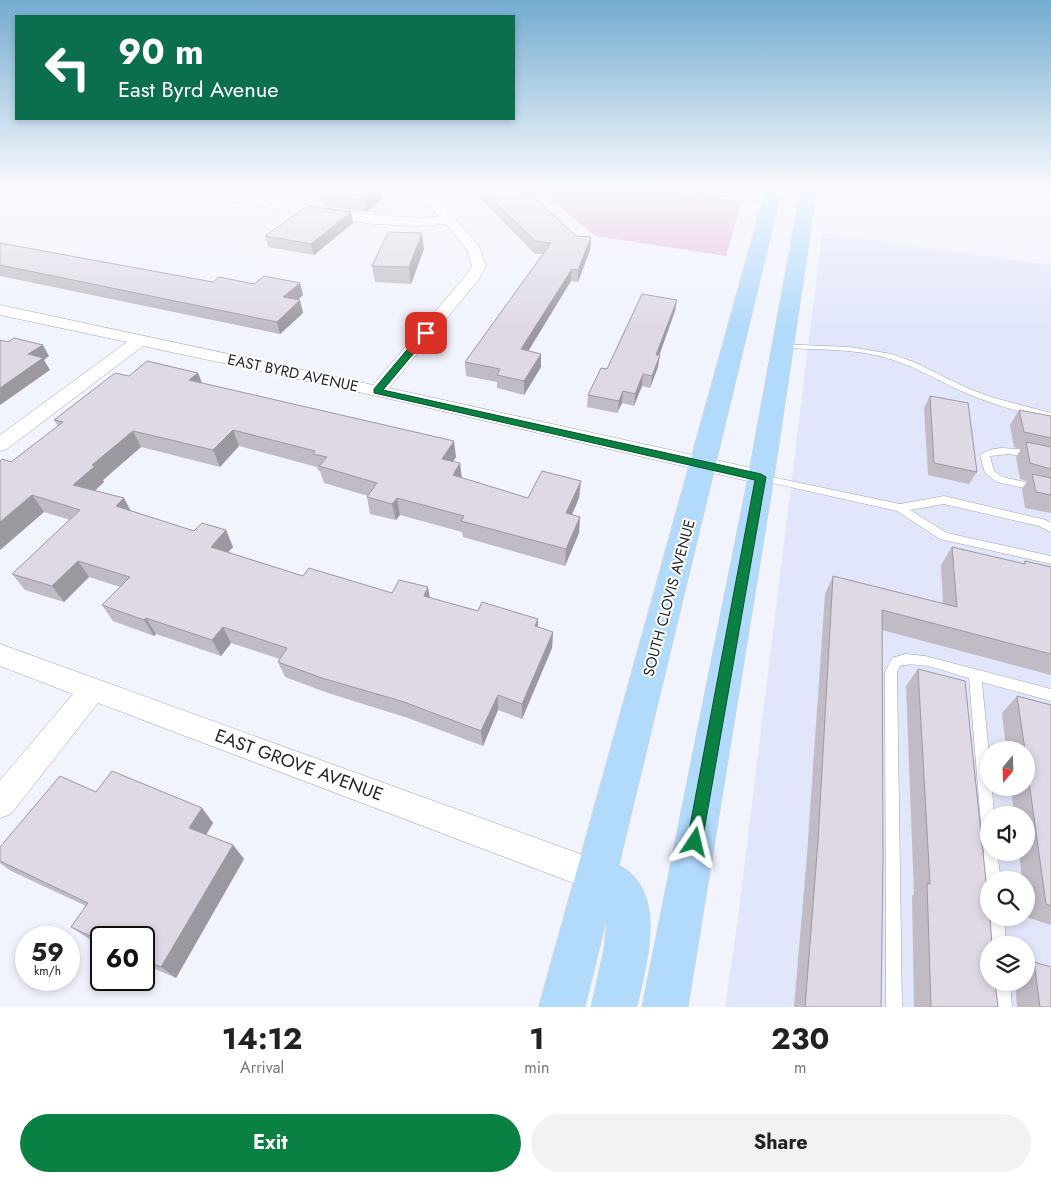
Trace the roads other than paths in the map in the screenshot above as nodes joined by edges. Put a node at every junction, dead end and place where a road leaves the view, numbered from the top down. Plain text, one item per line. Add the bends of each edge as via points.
1 (463, 236) edge
2 (762, 236) edge
3 (801, 236) edge
4 (0, 310) edge
5 (140, 340) junction
6 (782, 346) junction
7 (377, 391) junction
8 (1051, 416) edge
9 (0, 445) edge
10 (1051, 459) edge
11 (704, 464) junction
12 (761, 477) junction
13 (1051, 491) edge
14 (900, 508) junction
15 (1051, 528) edge
16 (1051, 560) edge
17 (0, 655) edge
18 (975, 674) junction
19 (93, 689) junction
20 (1051, 695) edge
21 (0, 803) edge
22 (986, 806) edge
23 (597, 876) junction
24 (1003, 991) edge
25 (562, 1007) edge
26 (614, 1007) edge
27 (665, 1007) edge
28 (894, 1007) edge
29 (1004, 1007) edge

1 - 7 street via 474,249 479,266 474,276
2 - 11 main road, SOUTH CLOVIS AVENUE
3 - 6 main road
4 - 5 street, EAST BYRD AVENUE
5 - 7 street, EAST BYRD AVENUE
5 - 9 street
6 - 8 lane via 889,356 1024,411
6 - 12 main road
7 - 11 street, EAST BYRD AVENUE
10 - 13 lane via 1013,452 993,451 985,455 990,473 1000,480
11 - 12 street, EAST BYRD AVENUE
11 - 23 main road, SOUTH CLOVIS AVENUE
12 - 14 lane
12 - 27 main road
14 - 15 lane via 944,500 1042,523
14 - 16 lane via 944,536
17 - 19 street, EAST GROVE AVENUE
18 - 20 lane
18 - 22 lane
18 - 28 lane via 906,659 896,662 892,672
19 - 21 street
19 - 23 street, EAST GROVE AVENUE
23 - 25 main road, SOUTH CLOVIS AVENUE
23 - 26 main road via 616,887 625,900 628,940
24 - 29 lane

